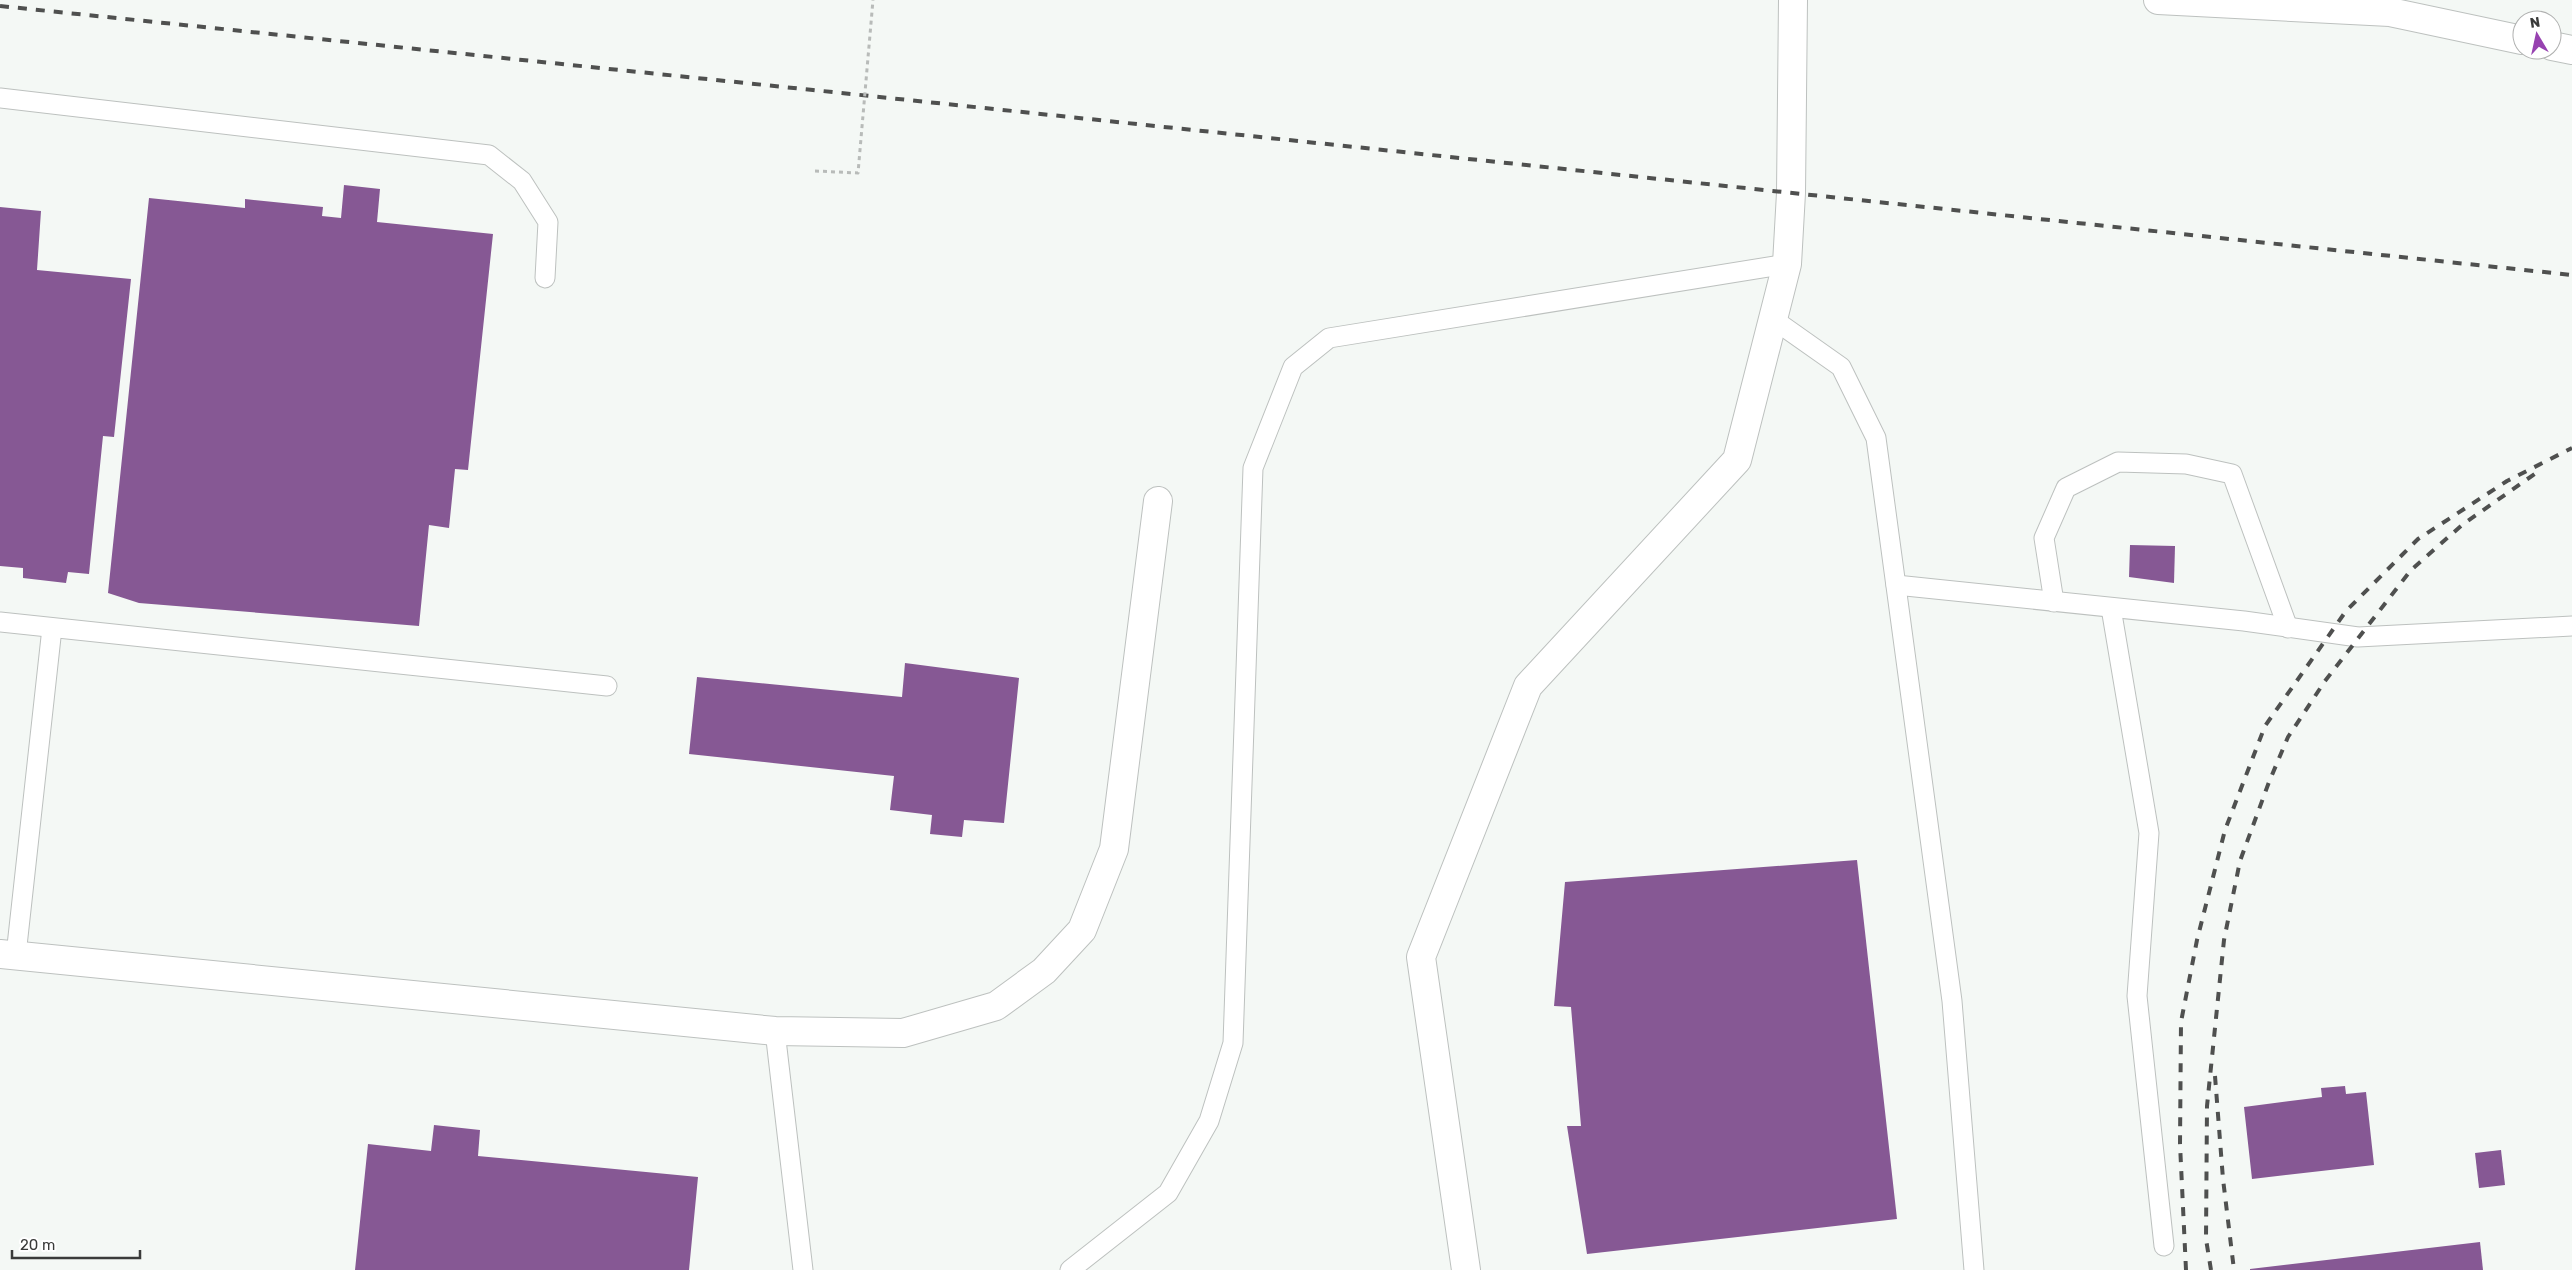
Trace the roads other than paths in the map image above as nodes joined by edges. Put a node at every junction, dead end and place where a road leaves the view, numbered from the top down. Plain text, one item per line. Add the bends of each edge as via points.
1 (1793, 0) edge
2 (2158, 0) edge
3 (2512, 38) edge
4 (0, 98) edge
5 (1787, 264) junction
6 (545, 278) dead end
7 (1773, 319) junction
8 (1158, 501) dead end
9 (1896, 585) junction
10 (2054, 602) junction
11 (2111, 608) junction
12 (0, 622) edge
13 (2572, 626) edge
14 (52, 628) junction
15 (2288, 628) junction
16 (607, 686) dead end
17 (8, 954) edge
18 (775, 1031) junction
19 (2164, 1246) dead end
20 (804, 1270) edge
21 (1070, 1270) edge
22 (1466, 1270) edge
23 (1974, 1270) edge

1 - 5 street
2 - 3 street via 2390,12
4 - 6 lane via 489,155 522,181 548,222
5 - 7 street
5 - 21 lane via 1328,338 1293,367 1253,468 1233,1043 1209,1120 1168,1193
7 - 9 lane via 1841,367 1860,403 1876,438
7 - 22 street via 1737,460 1528,686 1421,957
8 - 18 street via 1114,850 1082,930 1044,971 996,1006 903,1033
9 - 10 lane
9 - 23 lane via 1952,1001
10 - 11 lane
10 - 15 lane via 2044,538 2066,488 2118,462 2186,464 2232,474
11 - 15 lane
11 - 19 lane via 2149,833 2137,996
12 - 14 lane
13 - 15 lane via 2358,637
14 - 16 lane
14 - 17 lane
17 - 18 street
18 - 20 lane

